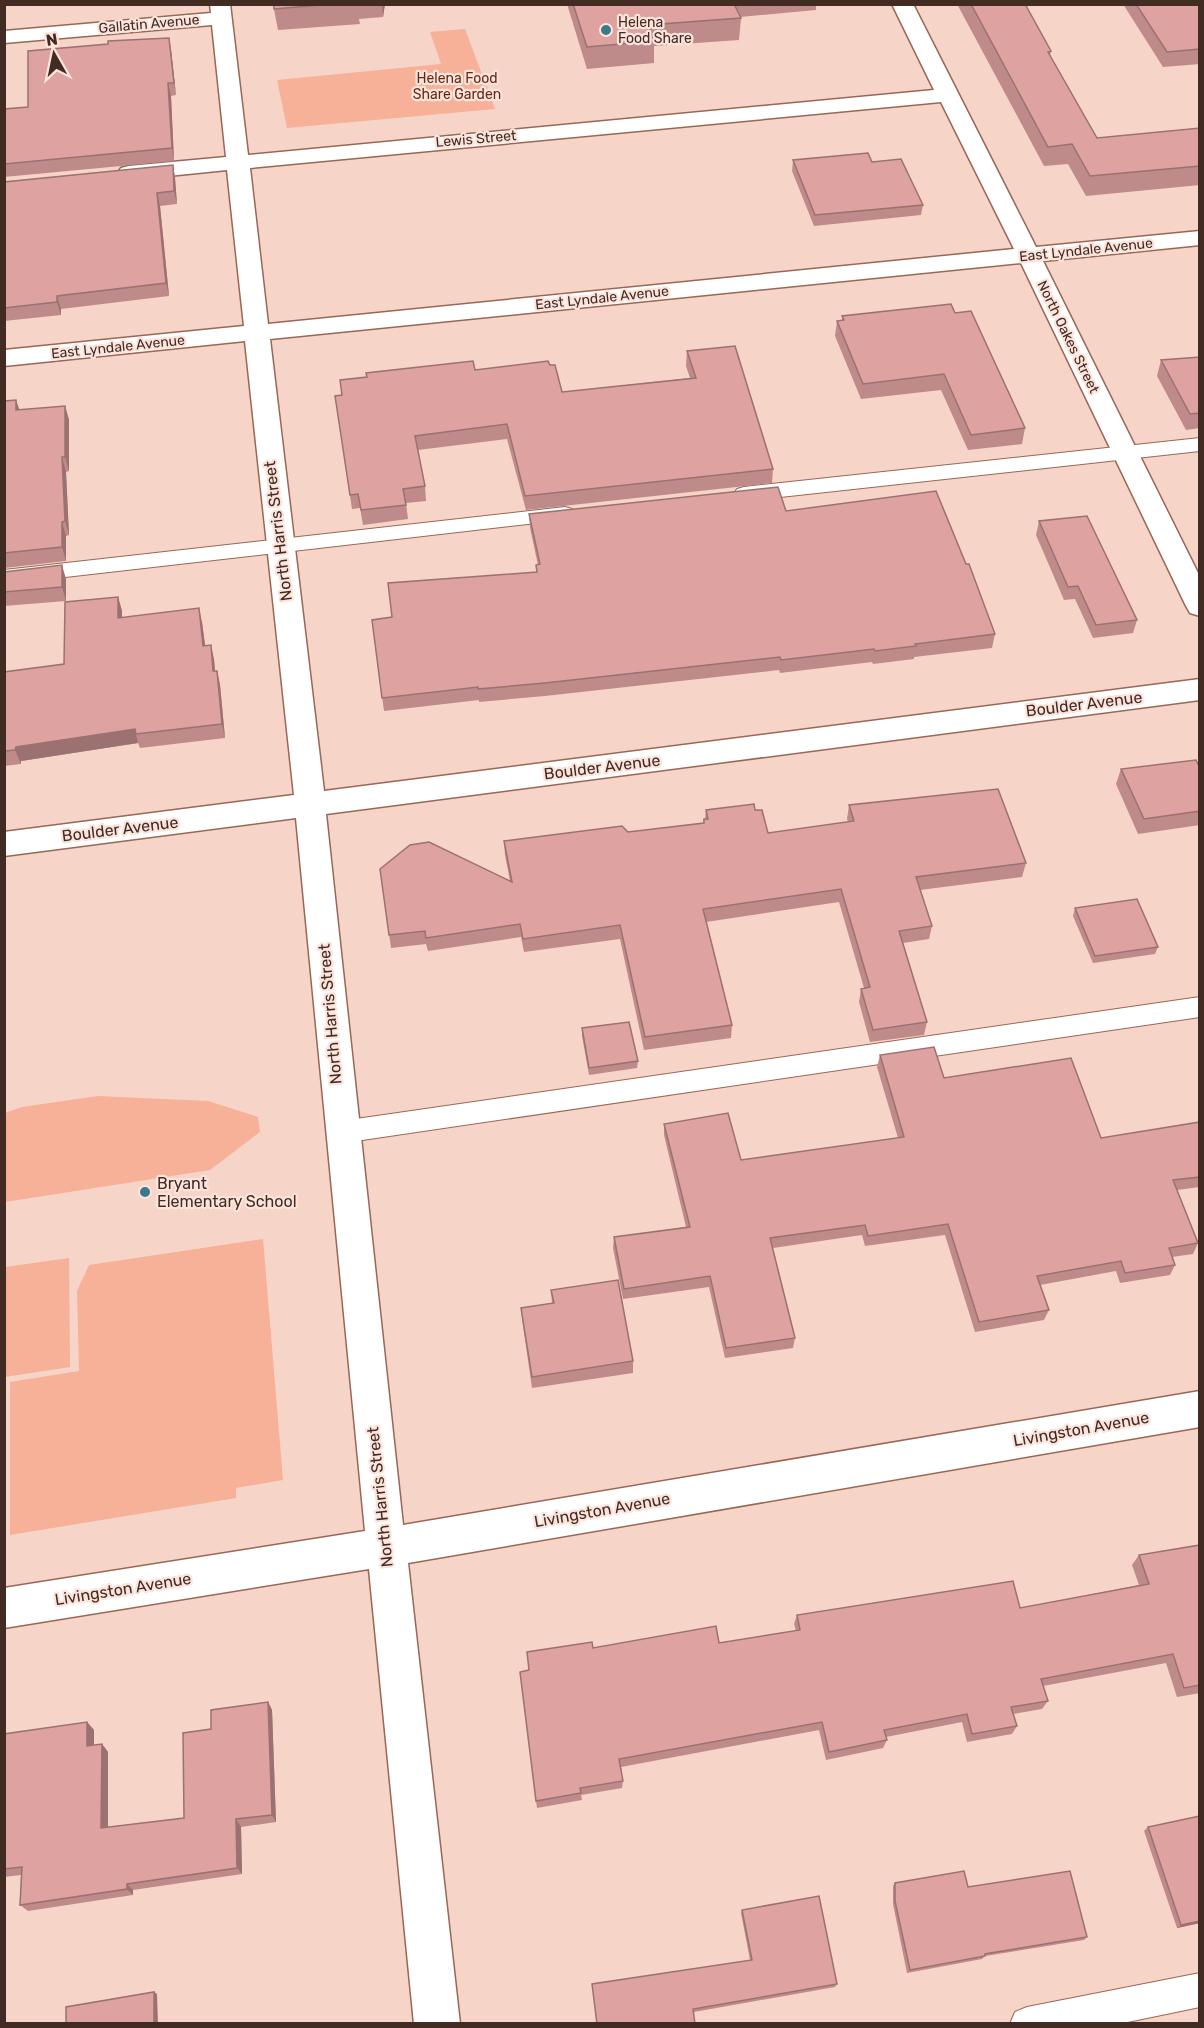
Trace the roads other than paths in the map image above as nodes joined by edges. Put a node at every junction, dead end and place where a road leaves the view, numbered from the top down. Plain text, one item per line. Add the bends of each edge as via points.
1 (902, 4) edge
2 (221, 11) edge
3 (4, 37) edge
4 (948, 95) junction
5 (237, 162) junction
6 (112, 175) edge
7 (1200, 238) edge
8 (1029, 256) junction
9 (255, 333) junction
10 (4, 358) edge
11 (1200, 444) edge
12 (1125, 453) junction
13 (722, 497) edge
14 (579, 512) edge
15 (280, 545) junction
16 (4, 577) edge
17 (1200, 606) edge
18 (1200, 689) edge
19 (310, 805) junction
20 (4, 844) edge
21 (1200, 1006) edge
22 (342, 1132) junction
23 (1200, 1409) edge
24 (386, 1547) junction
25 (4, 1608) edge
26 (1200, 1990) edge
27 (437, 2024) edge
28 (1028, 2024) edge

1 - 4 street, North Oakes Street
2 - 3 street, Gallatin Avenue
2 - 5 street, North Harris Street
4 - 5 street, Lewis Street
4 - 8 street, North Oakes Street
5 - 6 street, Lewis Street
5 - 9 street, North Harris Street
7 - 8 street, East Lyndale Avenue
8 - 9 street, East Lyndale Avenue
8 - 12 street, North Oakes Street
9 - 10 street, East Lyndale Avenue
9 - 15 street, North Harris Street
11 - 12 lane
12 - 13 lane
12 - 17 street, North Oakes Street
14 - 15 lane
15 - 16 lane
15 - 19 street, North Harris Street
18 - 19 street, Boulder Avenue
19 - 20 street, Boulder Avenue
19 - 22 street, North Harris Street
21 - 22 lane
22 - 24 street, North Harris Street
23 - 24 street, Livingston Avenue
24 - 25 street, Livingston Avenue
24 - 27 street, North Harris Street
26 - 28 lane

